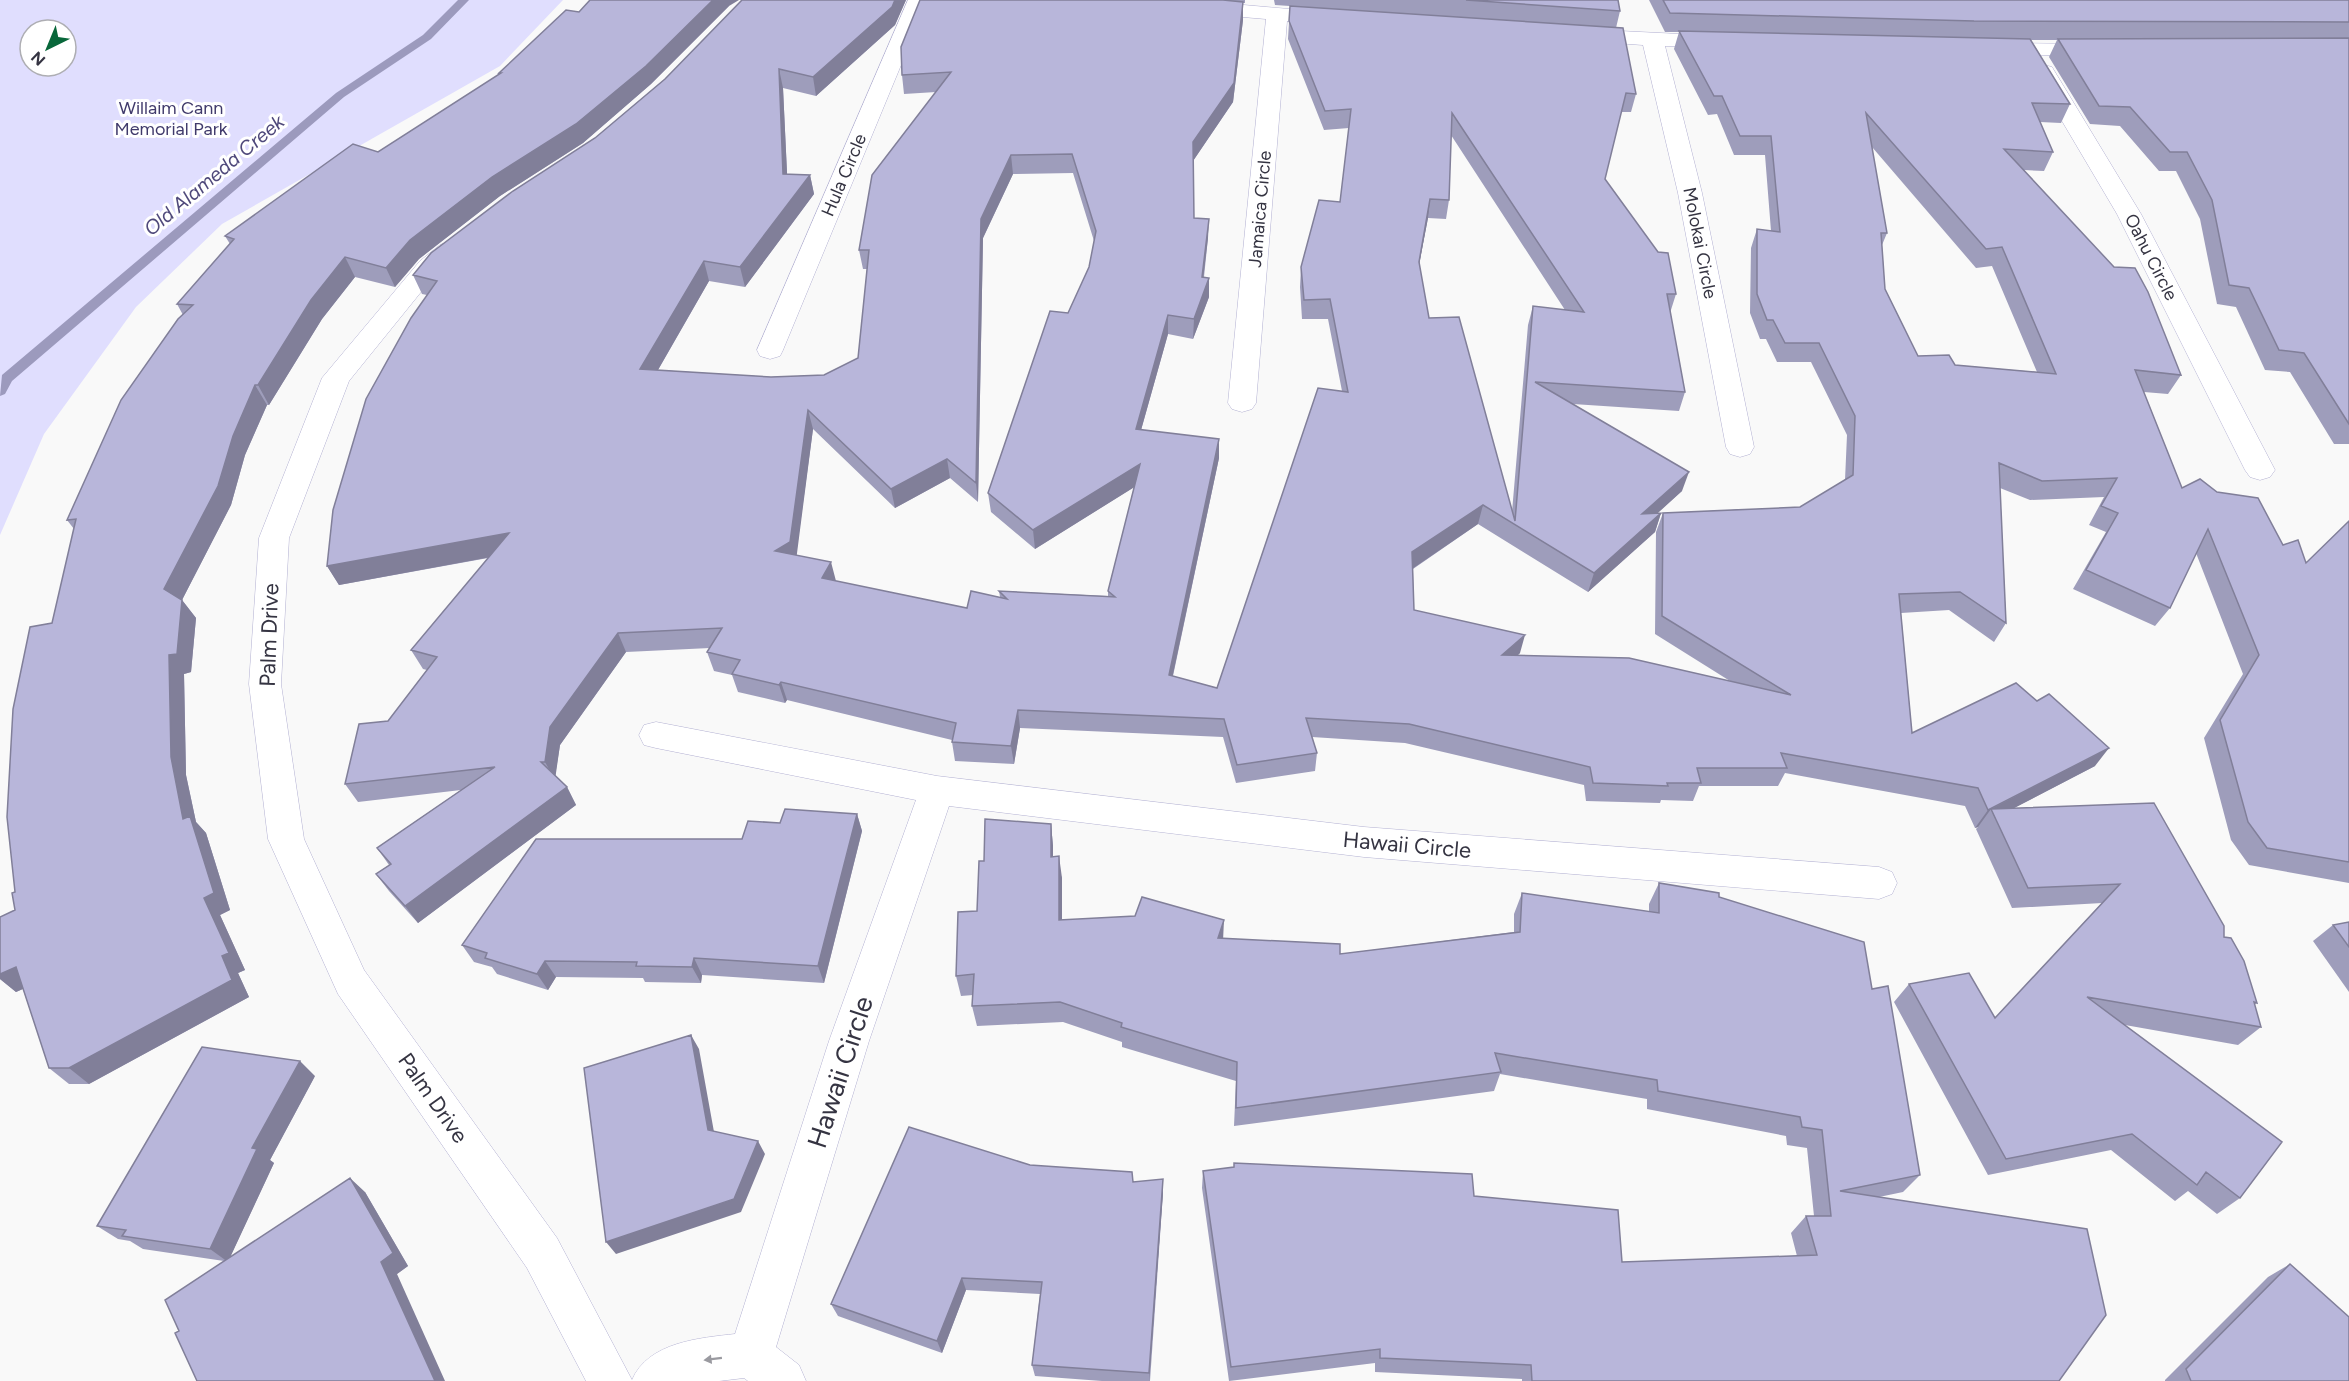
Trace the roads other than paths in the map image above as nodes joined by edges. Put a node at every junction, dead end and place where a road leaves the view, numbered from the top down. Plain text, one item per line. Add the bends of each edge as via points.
1 (918, 0) edge
2 (1114, 0) edge
3 (1277, 15) junction
4 (1357, 21) edge
5 (1562, 34) edge
6 (1653, 40) junction
7 (1746, 43) edge
8 (1974, 49) edge
9 (2031, 50) junction
10 (2114, 50) edge
11 (474, 231) edge
12 (770, 350) dead end
13 (1242, 403) dead end
14 (1740, 447) dead end
15 (2260, 470) dead end
16 (656, 735) dead end
17 (937, 790) junction
18 (1879, 883) dead end
19 (767, 1368) edge
20 (610, 1381) edge
21 (654, 1381) edge

1 - 12 street, Hula Circle
2 - 3 street
3 - 4 street
3 - 13 street, Jamaica Circle
5 - 6 street
6 - 7 street
6 - 14 street, Molokai Circle via 1690,193
8 - 9 street
9 - 10 street
9 - 15 street, Oahu Circle via 2129,214
11 - 20 street, Palm Drive via 429,266 336,378 274,538 265,684 286,839 351,982 542,1253
16 - 17 street, Hawaii Circle
17 - 18 street, Hawaii Circle via 1364,842
17 - 19 street, Hawaii Circle via 849,1041
19 -> 21 street via 688,1362

